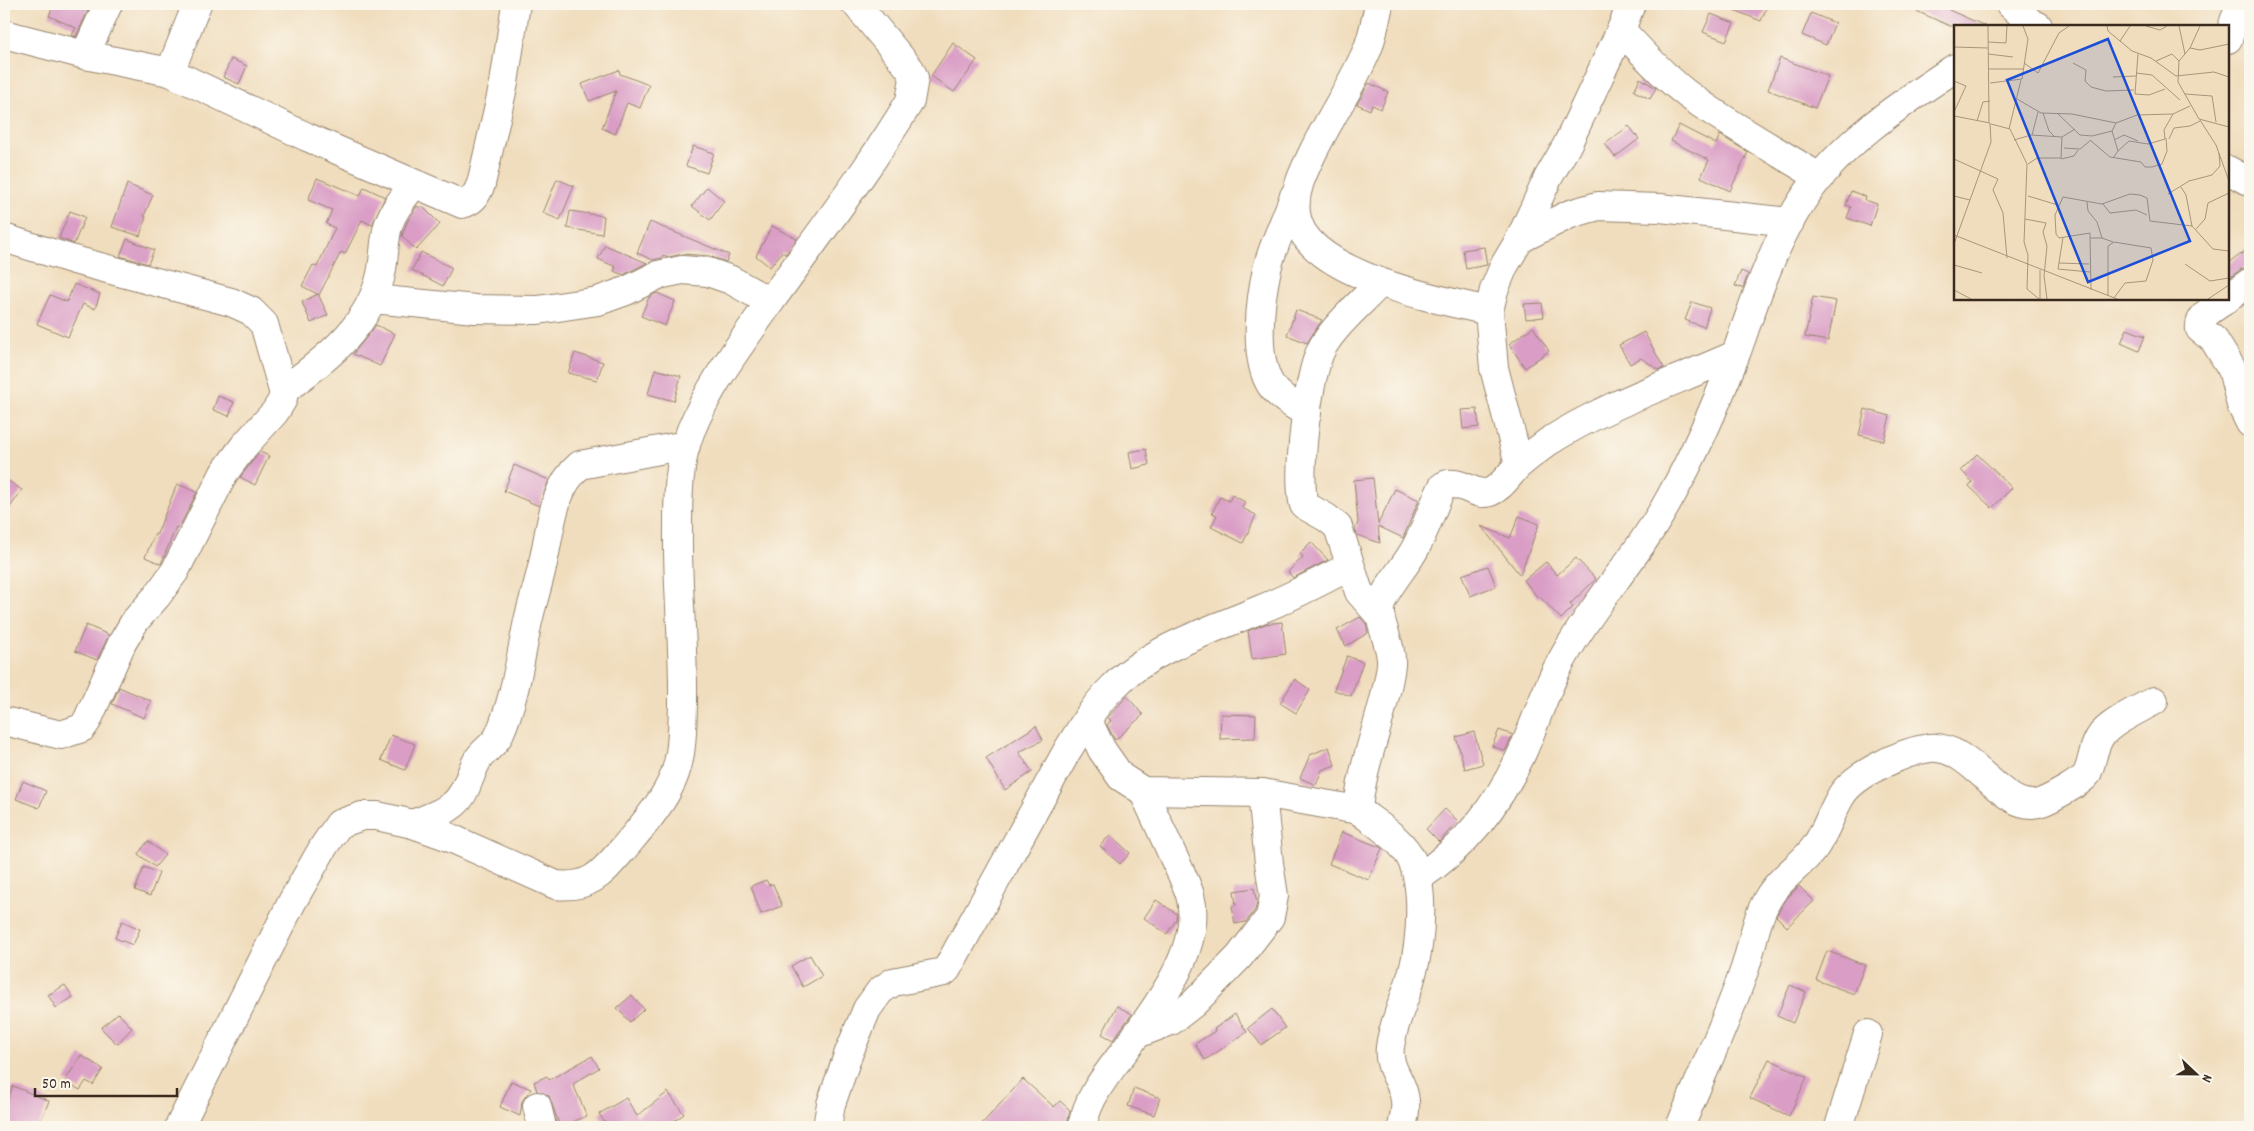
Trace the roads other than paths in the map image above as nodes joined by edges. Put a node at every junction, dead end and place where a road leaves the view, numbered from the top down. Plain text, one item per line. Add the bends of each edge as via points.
1 (108, 4) edge
2 (198, 4) edge
3 (516, 4) edge
4 (858, 4) edge
5 (1380, 4) edge
6 (1631, 4) edge
7 (2010, 4) edge
8 (2240, 4) edge
9 (2030, 25) edge
10 (1621, 30) junction
11 (4, 34) edge
12 (2229, 35) edge
13 (85, 56) junction
14 (1954, 69) edge
15 (170, 72) junction
16 (2229, 171) edge
17 (1820, 178) junction
18 (2250, 182) edge
19 (414, 184) junction
20 (1296, 193) junction
21 (1790, 222) junction
22 (4, 238) edge
23 (1520, 239) junction
24 (2250, 282) edge
25 (1380, 284) junction
26 (2229, 297) edge
27 (373, 299) junction
28 (2224, 300) edge
29 (770, 302) junction
30 (1489, 311) junction
31 (1735, 355) junction
32 (283, 391) junction
33 (1307, 414) junction
34 (2250, 423) edge
35 (686, 445) junction
36 (1520, 464) junction
37 (1350, 566) junction
38 (1379, 615) junction
39 (2154, 701) dead end
40 (1086, 719) junction
41 (4, 721) edge
42 (1143, 790) junction
43 (1262, 793) junction
44 (1358, 810) junction
45 (413, 824) junction
46 (1418, 878) junction
47 (1136, 1034) junction
48 (1868, 1034) dead end
49 (179, 1127) edge
50 (827, 1127) edge
51 (1082, 1127) edge
52 (1402, 1127) edge
53 (1680, 1127) edge
54 (1838, 1127) edge

1 - 13 street
2 - 15 street
3 - 19 street via 504,83 477,195 462,204
4 - 29 street via 910,69 914,78 910,101
5 - 20 street via 1368,48 1313,152
6 - 10 street
7 - 9 street
8 - 12 street
10 - 17 street via 1653,64 1686,92
10 - 23 street
11 - 13 street
13 - 15 street
14 - 17 street via 1883,116
15 - 19 street
16 - 18 street
17 - 21 street
19 - 27 street via 387,228 384,262
20 - 25 street via 1296,214 1307,241
20 - 33 street via 1268,268 1262,301 1260,350 1269,383 1277,393
21 - 23 street via 1660,208 1598,206 1570,214
21 - 31 street via 1771,261
22 - 32 street via 231,302 251,311 264,324
23 - 30 street via 1494,290
24 - 26 street
25 - 30 street
25 - 33 street via 1324,344 1313,368
27 - 29 street via 475,309 538,310 598,301 658,275 682,270 708,272 731,280
27 - 32 street via 340,347
28 - 34 street via 2203,316 2200,329 2214,340 2232,369 2241,405
29 - 35 street via 721,371
30 - 36 street via 1494,368
31 - 36 street via 1605,409 1548,442
31 - 46 street via 1702,434 1670,498 1588,616 1556,670 1507,784 1493,807 1463,842
32 - 41 street via 280,406 224,473 175,570 122,643 88,721 82,728 61,736
33 - 37 street via 1302,498 1304,505 1338,528
35 - 45 street via 580,465 571,472 551,517 520,666 499,735 479,758 455,804
35 - 45 street via 678,504 678,586 684,658 682,744 668,789 601,874 585,884 572,887 556,885
36 - 38 street via 1490,492 1452,484 1443,486 1417,545 1380,604
37 - 38 street via 1359,592
37 - 40 street via 1289,598 1160,653 1111,688
38 - 44 street via 1390,643 1391,663
39 - 53 street via 2111,726 2099,739 2085,777 2042,802 2029,805 2017,802 1968,762 1942,749 1911,752 1856,781 1841,795 1826,830 1813,849 1785,876 1763,908 1744,971
40 - 42 street via 1121,777
40 - 50 street via 947,969 893,982 880,991 867,1009 831,1104
42 - 43 street
42 - 47 street via 1185,881 1191,917 1180,965
43 - 44 street
43 - 47 street via 1274,896 1270,917 1239,957 1193,1004 1171,1021
44 - 46 street via 1402,846 1410,856
45 - 49 street via 377,816 362,816 339,824 292,902
46 - 52 street via 1416,958 1389,1057 1405,1100
47 - 51 street via 1094,1092 1085,1109
48 - 54 street

